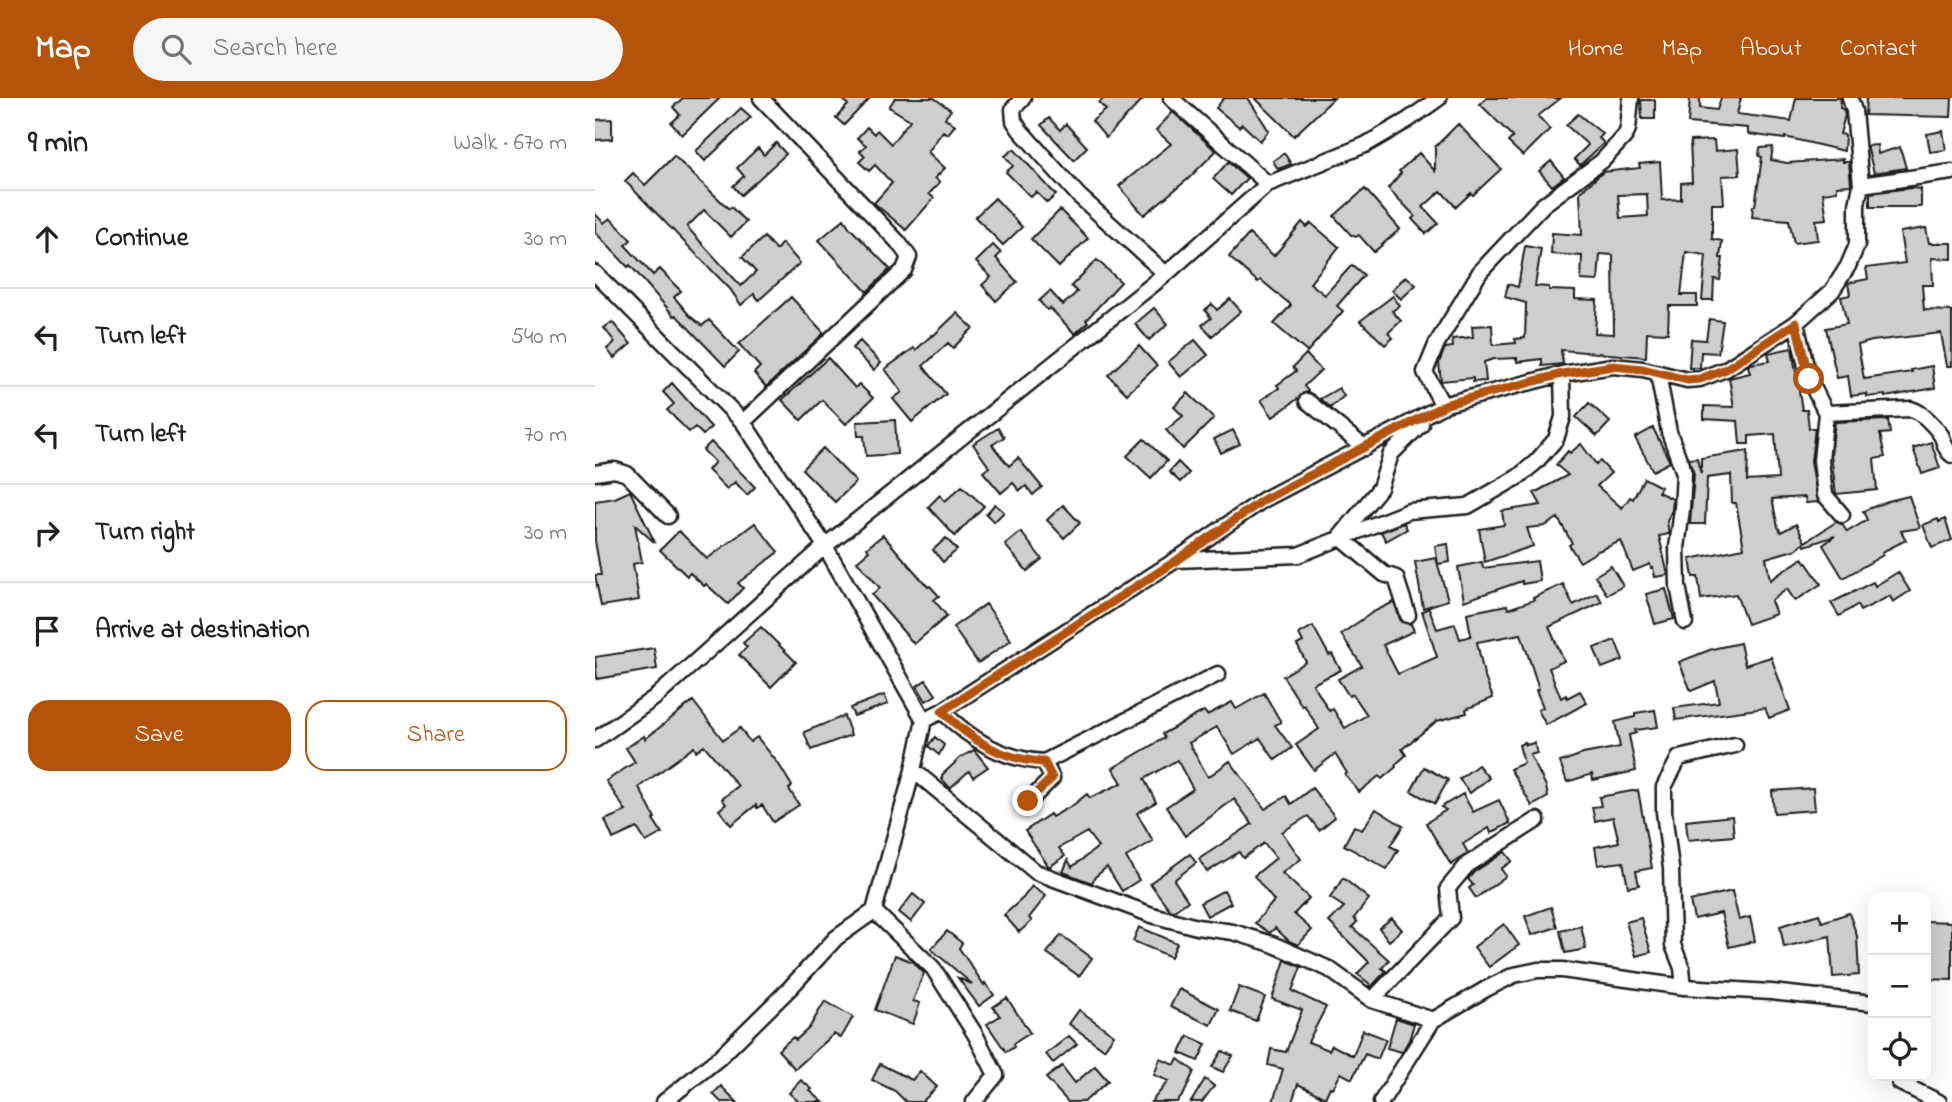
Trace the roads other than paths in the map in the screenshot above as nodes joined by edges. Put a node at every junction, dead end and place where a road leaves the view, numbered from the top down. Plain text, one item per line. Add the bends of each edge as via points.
1 (1023, 98) edge
2 (1171, 98) edge
3 (1439, 98) edge
4 (1630, 98) edge
5 (1850, 98) edge
6 (770, 101) edge
7 (1952, 172) edge
8 (1268, 184) junction
9 (1861, 185) junction
10 (595, 273) edge
11 (1166, 274) junction
12 (1796, 323) junction
13 (1562, 374) junction
14 (1658, 374) junction
15 (1307, 401) dead end
16 (1437, 409) junction
17 (1826, 413) junction
18 (743, 422) junction
19 (1364, 448) junction
20 (1952, 455) edge
21 (595, 473) edge
22 (1842, 515) dead end
23 (668, 516) dead end
24 (1340, 537) junction
25 (825, 546) junction
26 (1176, 561) junction
27 (1408, 615) dead end
28 (1685, 622) dead end
29 (1218, 674) dead end
30 (942, 711) junction
31 (924, 720) junction
32 (595, 740) edge
33 (1735, 746) dead end
34 (1044, 762) junction
35 (913, 769) junction
36 (1028, 801) dead end
37 (1537, 820) dead end
38 (874, 911) junction
39 (1684, 987) junction
40 (1372, 1000) junction
41 (1868, 1003) edge
42 (1433, 1020) junction
43 (1900, 1081) edge
44 (664, 1102) edge
45 (974, 1102) edge
46 (1381, 1102) edge
47 (1939, 1102) edge

1 - 11 street via 1013,109 1020,130 1079,196
2 - 8 street
3 - 8 street via 1365,145
4 - 16 street via 1625,136 1602,161 1543,205 1480,272 1437,342 1425,372
5 - 9 street
6 - 18 street via 909,257 904,270
7 - 9 street
8 - 11 street
9 - 12 street via 1857,244 1848,266 1832,292
10 - 18 street
11 - 25 street
12 - 14 street via 1726,369 1700,379
12 - 17 street via 1809,379
13 - 14 street via 1613,366
13 - 16 street
13 - 24 street via 1563,417 1556,439 1518,477 1468,506 1409,511
14 - 28 street via 1669,432 1684,473 1677,548
15 - 19 street
16 - 19 street
16 - 24 street via 1391,454 1380,488
17 - 20 street via 1918,411 1940,433
17 - 22 street via 1821,460 1825,495
18 - 25 street
19 - 26 street via 1263,500
21 - 23 street via 615,470 627,474
24 - 26 street via 1298,555
24 - 27 street via 1384,574 1396,578
25 - 31 street
25 - 32 street via 657,696
26 - 30 street
29 - 34 street
30 - 31 street
30 - 34 street via 962,731 1000,753
31 - 35 street
33 - 39 street via 1679,758 1664,787 1673,945
34 - 36 street via 1052,778
35 - 38 street
35 - 40 street via 1036,872 1152,915 1272,944 1329,969
37 - 40 street via 1468,863 1448,888 1451,918
38 - 44 street via 836,938 720,1057
38 - 45 street via 933,968 980,1044 996,1075
39 - 41 street
39 - 42 street via 1538,970 1495,984
40 - 42 street
42 - 46 street
43 - 47 street

